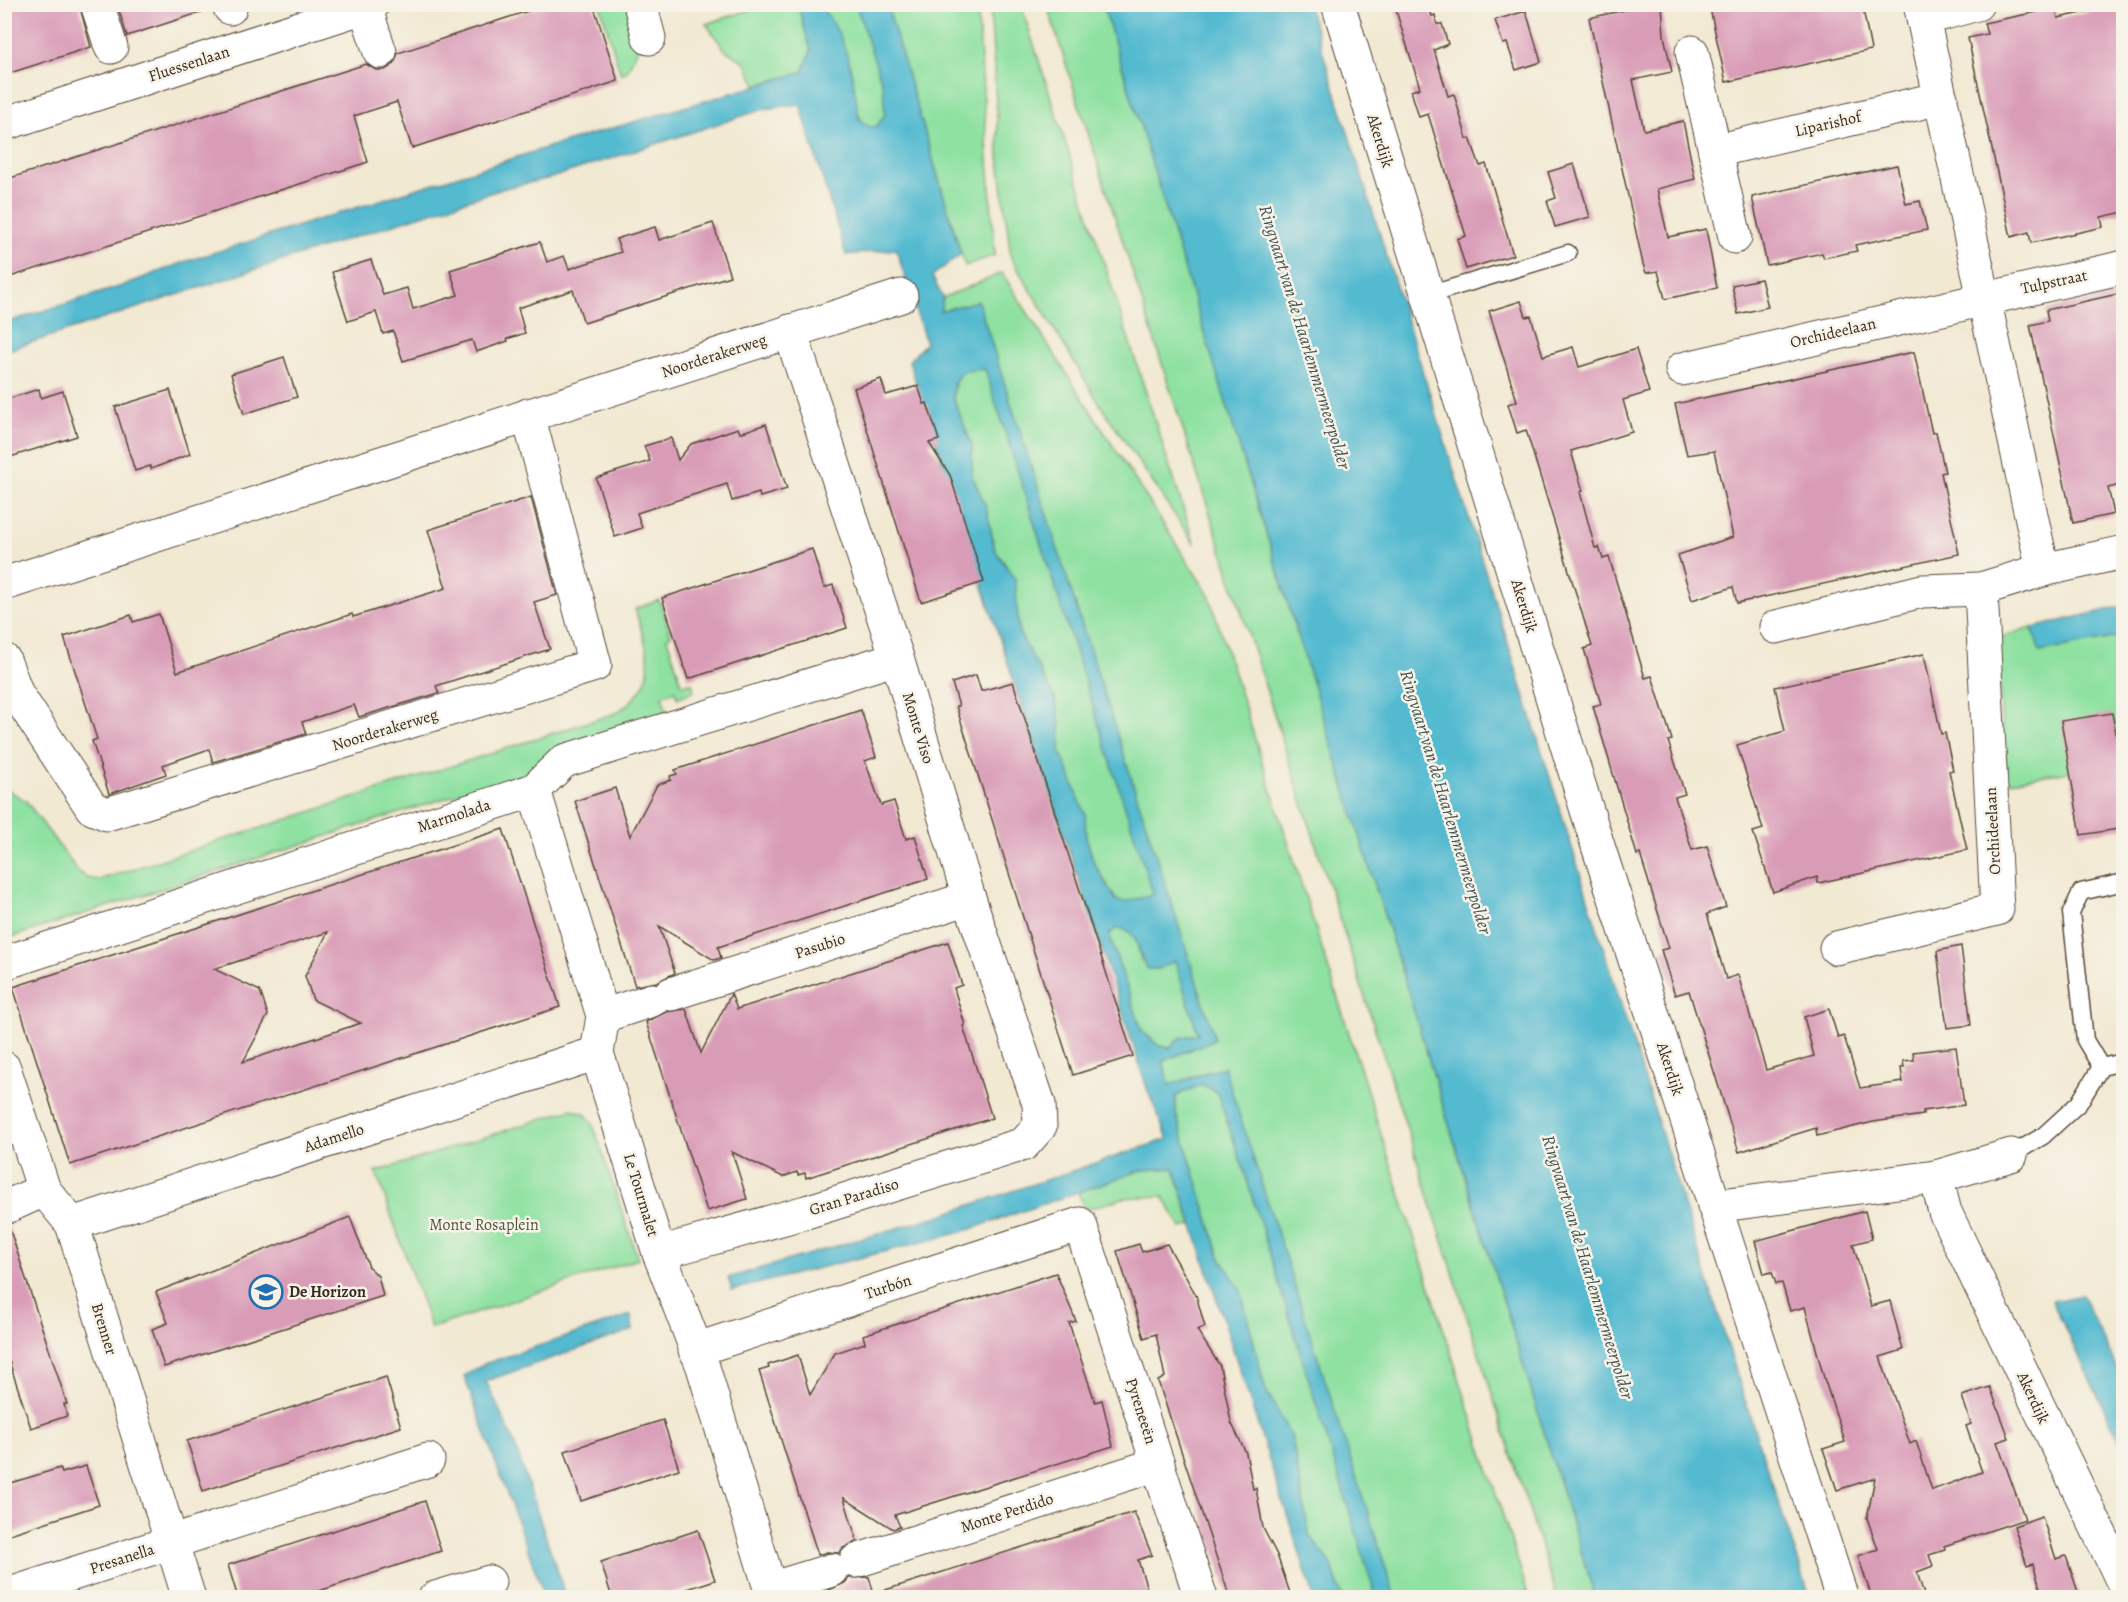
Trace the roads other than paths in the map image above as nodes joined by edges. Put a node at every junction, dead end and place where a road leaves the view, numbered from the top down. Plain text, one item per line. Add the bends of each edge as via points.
1 (97, 4) edge
2 (640, 4) edge
3 (1338, 4) edge
4 (1977, 4) edge
5 (368, 5) edge
6 (1921, 12) edge
7 (649, 38) dead end
8 (111, 47) dead end
9 (380, 52) dead end
10 (1692, 52) dead end
11 (1941, 98) junction
12 (4, 124) edge
13 (1715, 151) junction
14 (1735, 237) dead end
15 (1568, 254) dead end
16 (2124, 267) edge
17 (901, 296) dead end
18 (1428, 296) junction
19 (1985, 297) junction
20 (790, 331) junction
21 (1682, 369) dead end
22 (528, 415) junction
23 (2124, 552) edge
24 (2043, 570) junction
25 (4, 584) edge
26 (1981, 589) junction
27 (1776, 627) dead end
28 (897, 658) junction
29 (4, 660) edge
30 (534, 790) junction
31 (2124, 882) edge
32 (969, 898) junction
33 (1836, 948) dead end
34 (4, 963) edge
35 (603, 1016) junction
36 (597, 1053) junction
37 (2124, 1062) edge
38 (2101, 1067) junction
39 (4, 1068) edge
40 (1040, 1126) joint
41 (2011, 1155) joint
42 (1936, 1176) junction
43 (44, 1190) junction
44 (1714, 1206) junction
45 (4, 1208) edge
46 (72, 1224) junction
47 (1080, 1224) joint
48 (659, 1253) junction
49 (695, 1350) junction
50 (428, 1460) dead end
51 (1158, 1464) junction
52 (171, 1543) junction
53 (489, 1582) dead end
54 (2124, 1584) edge
55 (772, 1593) edge
56 (4, 1596) edge
57 (189, 1598) edge
58 (435, 1598) edge
59 (1201, 1598) edge
60 (1842, 1598) edge

1 - 8 street
2 - 7 street
3 - 18 street, Akerdijk
4 - 6 street
5 - 9 street
5 - 12 street, Fluessenlaan
6 - 11 street
10 - 13 street
11 - 13 street, Liparishof
11 - 19 street
13 - 14 street
15 - 18 lane
16 - 19 street, Tulpstraat
17 - 20 street, Noorderakerweg
18 - 44 street, Akerdijk
19 - 21 street, Orchideelaan
19 - 24 street
20 - 22 street, Noorderakerweg
20 - 28 street, Monte Viso
22 - 25 street, Noorderakerweg
22 - 29 street, Noorderakerweg via 595,665 106,814 92,808 17,694
23 - 24 street
24 - 26 street
26 - 27 street via 1922,591
26 - 33 street, Orchideelaan via 1997,909
28 - 30 street, Marmolada via 564,761
28 - 32 street, Monte Viso
30 - 34 street, Marmolada
30 - 35 street, Le Tourmalet
31 - 38 lane via 2081,892 2071,913 2085,1040
32 - 35 street, Pasubio
32 - 40 street, Monte Viso via 1039,1104
35 - 36 street, Le Tourmalet
36 - 46 street, Adamello
36 - 48 street, Le Tourmalet
37 - 38 lane
38 - 41 lane via 2079,1104 2043,1136
39 - 43 street, Brenner
40 - 48 street, Gran Paradiso via 1024,1144
41 - 42 street
42 - 44 street
42 - 54 street, Akerdijk via 1945,1212
43 - 45 street
43 - 46 street, Brenner
44 - 60 street, Akerdijk
46 - 52 street, Brenner
47 - 49 street, Turbón
47 - 51 street, Pyreneeën
48 - 49 street, Le Tourmalet
49 - 55 street, Le Tourmalet
50 - 52 street, Presanella
51 - 55 street, Monte Perdido via 844,1565
51 - 59 street, Pyreneeën
52 - 56 street, Presanella
52 - 57 street, Brenner
53 - 58 street

